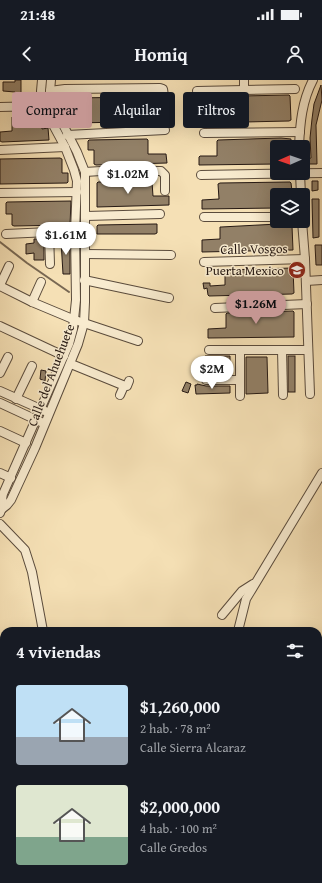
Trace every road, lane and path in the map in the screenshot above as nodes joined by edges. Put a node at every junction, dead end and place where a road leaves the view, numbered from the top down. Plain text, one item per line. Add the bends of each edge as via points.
1 (42, 80) edge
2 (51, 80) edge
3 (244, 80) edge
4 (313, 80) edge
5 (295, 89) dead end
6 (244, 90) junction
7 (50, 91) junction
8 (197, 91) dead end
9 (41, 92) edge
10 (164, 92) edge
11 (2, 107) edge
12 (12, 107) edge
13 (55, 128) edge
14 (164, 130) dead end
15 (300, 132) junction
16 (204, 133) dead end
17 (67, 135) junction
18 (299, 140) edge
19 (65, 147) junction
20 (0, 150) edge
21 (85, 172) junction
22 (310, 173) edge
23 (322, 173) edge
24 (270, 174) edge
25 (201, 175) dead end
26 (165, 191) dead end
27 (77, 192) junction
28 (0, 193) edge
29 (160, 214) dead end
30 (86, 216) junction
31 (204, 217) dead end
32 (270, 217) edge
33 (303, 228) edge
34 (49, 232) junction
35 (75, 232) junction
36 (6, 234) dead end
37 (85, 234) junction
38 (86, 254) junction
39 (171, 255) dead end
40 (305, 259) junction
41 (204, 262) dead end
42 (50, 264) dead end
43 (9, 266) dead end
44 (84, 280) junction
45 (322, 280) edge
46 (306, 281) junction
47 (41, 282) dead end
48 (0, 286) edge
49 (169, 298) dead end
50 (32, 302) junction
51 (306, 304) junction
52 (216, 308) dead end
53 (75, 320) junction
54 (84, 323) junction
55 (0, 326) edge
56 (138, 340) dead end
57 (209, 350) dead end
58 (282, 350) junction
59 (308, 350) junction
60 (240, 351) junction
61 (64, 356) junction
62 (8, 357) dead end
63 (71, 364) junction
64 (32, 366) dead end
65 (0, 373) edge
66 (206, 380) dead end
67 (240, 380) junction
68 (0, 391) edge
69 (310, 394) dead end
70 (120, 395) dead end
71 (240, 396) dead end
72 (283, 396) dead end
73 (16, 399) junction
74 (0, 403) edge
75 (41, 409) junction
76 (50, 413) junction
77 (36, 420) junction
78 (45, 423) junction
79 (0, 431) edge
80 (26, 443) junction
81 (0, 472) edge
82 (322, 473) edge
83 (11, 478) junction
84 (1, 511) edge
85 (0, 524) edge
86 (256, 582) junction
87 (222, 615) dead end
88 (42, 627) edge
89 (239, 627) edge

1 - 9 street, Calle del Ahuehuete
2 - 7 street, Calle del Ahuehuete
3 - 6 street
4 - 15 street via 306,93
5 - 6 street
6 - 8 street
7 - 10 street via 160,88
7 - 17 street, Calle del Ahuehuete via 52,103
11 - 12 street
13 - 19 street, Calle del Ahuehuete
14 - 17 street
15 - 16 street
15 - 18 street
17 - 21 street, Calle del Ahuehuete
19 - 20 street
19 - 27 street, Calle del Ahuehuete via 77,181
21 - 26 street via 160,171 165,175
21 - 30 street, Calle del Ahuehuete
22 - 23 street
24 - 25 street
27 - 28 street
27 - 35 street, Calle del Ahuehuete
29 - 30 street
30 - 37 street, Calle del Ahuehuete
31 - 32 street
33 - 40 street
34 - 35 street
34 - 36 street
34 - 42 street
35 - 37 street
35 - 53 street, Calle del Ahuehuete
37 - 38 street, Calle del Ahuehuete
38 - 39 street
38 - 44 street, Calle del Ahuehuete
40 - 41 street, Calle Vosgos
40 - 46 street
43 - 48 street
44 - 49 street
44 - 54 street, Calle del Ahuehuete
45 - 46 street
46 - 51 street
47 - 50 street
48 - 50 street
50 - 53 street
51 - 52 street
51 - 59 street
53 - 54 street
53 - 61 street, Calle del Ahuehuete via 72,337
54 - 56 street
54 - 63 street, Calle del Ahuehuete
55 - 61 street
57 - 60 street
58 - 59 street
58 - 60 street
58 - 72 street
59 - 69 street
60 - 67 street
61 - 75 street, Calle del Ahuehuete
62 - 65 street
63 - 70 street via 127,384
63 - 76 street, Calle del Ahuehuete
64 - 73 street
66 - 67 street
67 - 71 street
68 - 73 street
73 - 75 street
74 - 77 street
75 - 76 street
75 - 77 street, Calle del Ahuehuete
76 - 78 street, Calle del Ahuehuete
77 - 78 street
77 - 80 street, Calle del Ahuehuete
78 - 84 street, Calle del Ahuehuete via 15,492
79 - 80 street
80 - 83 street, Calle del Ahuehuete
81 - 83 street
82 - 86 street
83 - 84 street, Calle del Ahuehuete via 1,501
85 - 88 street via 25,550 32,572
86 - 87 street via 242,591
86 - 89 street via 246,599

